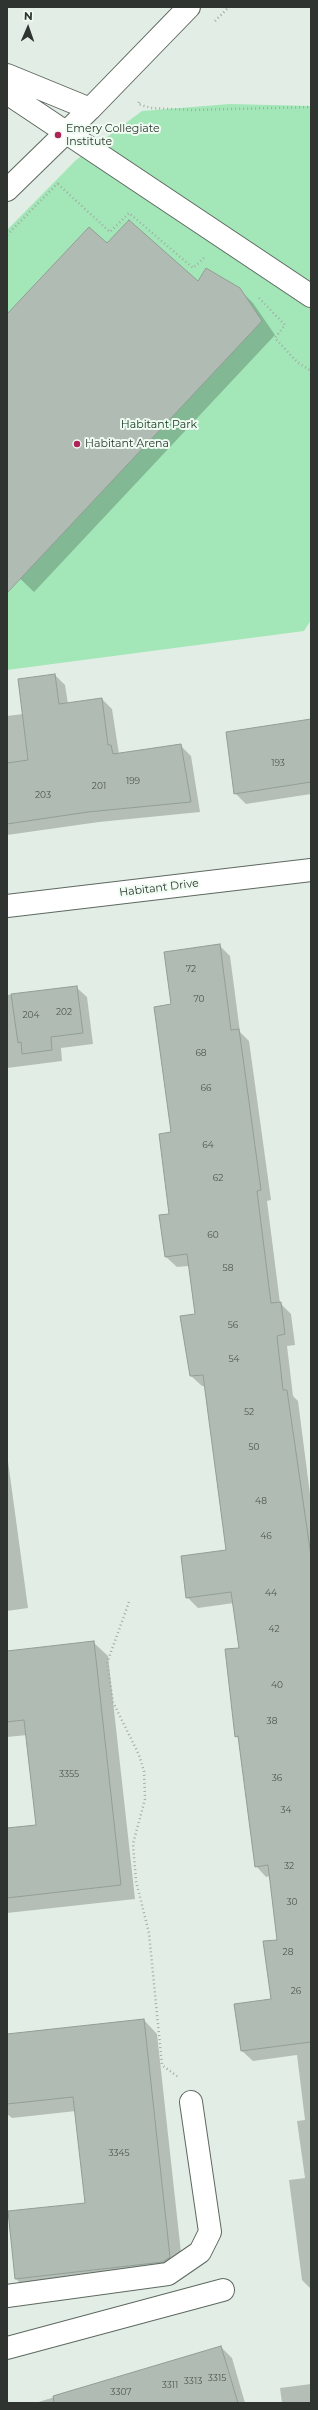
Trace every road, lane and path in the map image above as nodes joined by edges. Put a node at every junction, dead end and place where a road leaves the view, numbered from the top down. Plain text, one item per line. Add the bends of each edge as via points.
1 (188, 7) edge
2 (7, 74) edge
3 (7, 93) edge
4 (138, 104) dead end
5 (311, 107) edge
6 (90, 109) junction
7 (62, 179) dead end
8 (58, 184) junction
9 (7, 190) edge
10 (7, 235) edge
11 (206, 257) dead end
12 (257, 296) dead end
13 (311, 296) edge
14 (311, 371) edge
15 (311, 871) edge
16 (7, 906) edge
17 (128, 1602) dead end
18 (191, 2102) joint
19 (223, 2290) dead end
20 (7, 2296) edge
21 (7, 2348) edge

1 - 6 street
2 - 6 street
3 - 13 street
4 - 5 path via 151,108 193,110
6 - 9 street
7 - 8 path
8 - 10 path
8 - 11 path via 110,232 130,212 194,268
12 - 14 path via 286,325 275,338 297,362
15 - 16 street, Habitant Drive
17 - 18 path via 107,1663 113,1702 144,1771 145,1799 133,1844 136,1881 148,1933 162,2065 178,2076
18 - 20 street via 210,2232 200,2252 168,2274
19 - 21 street

